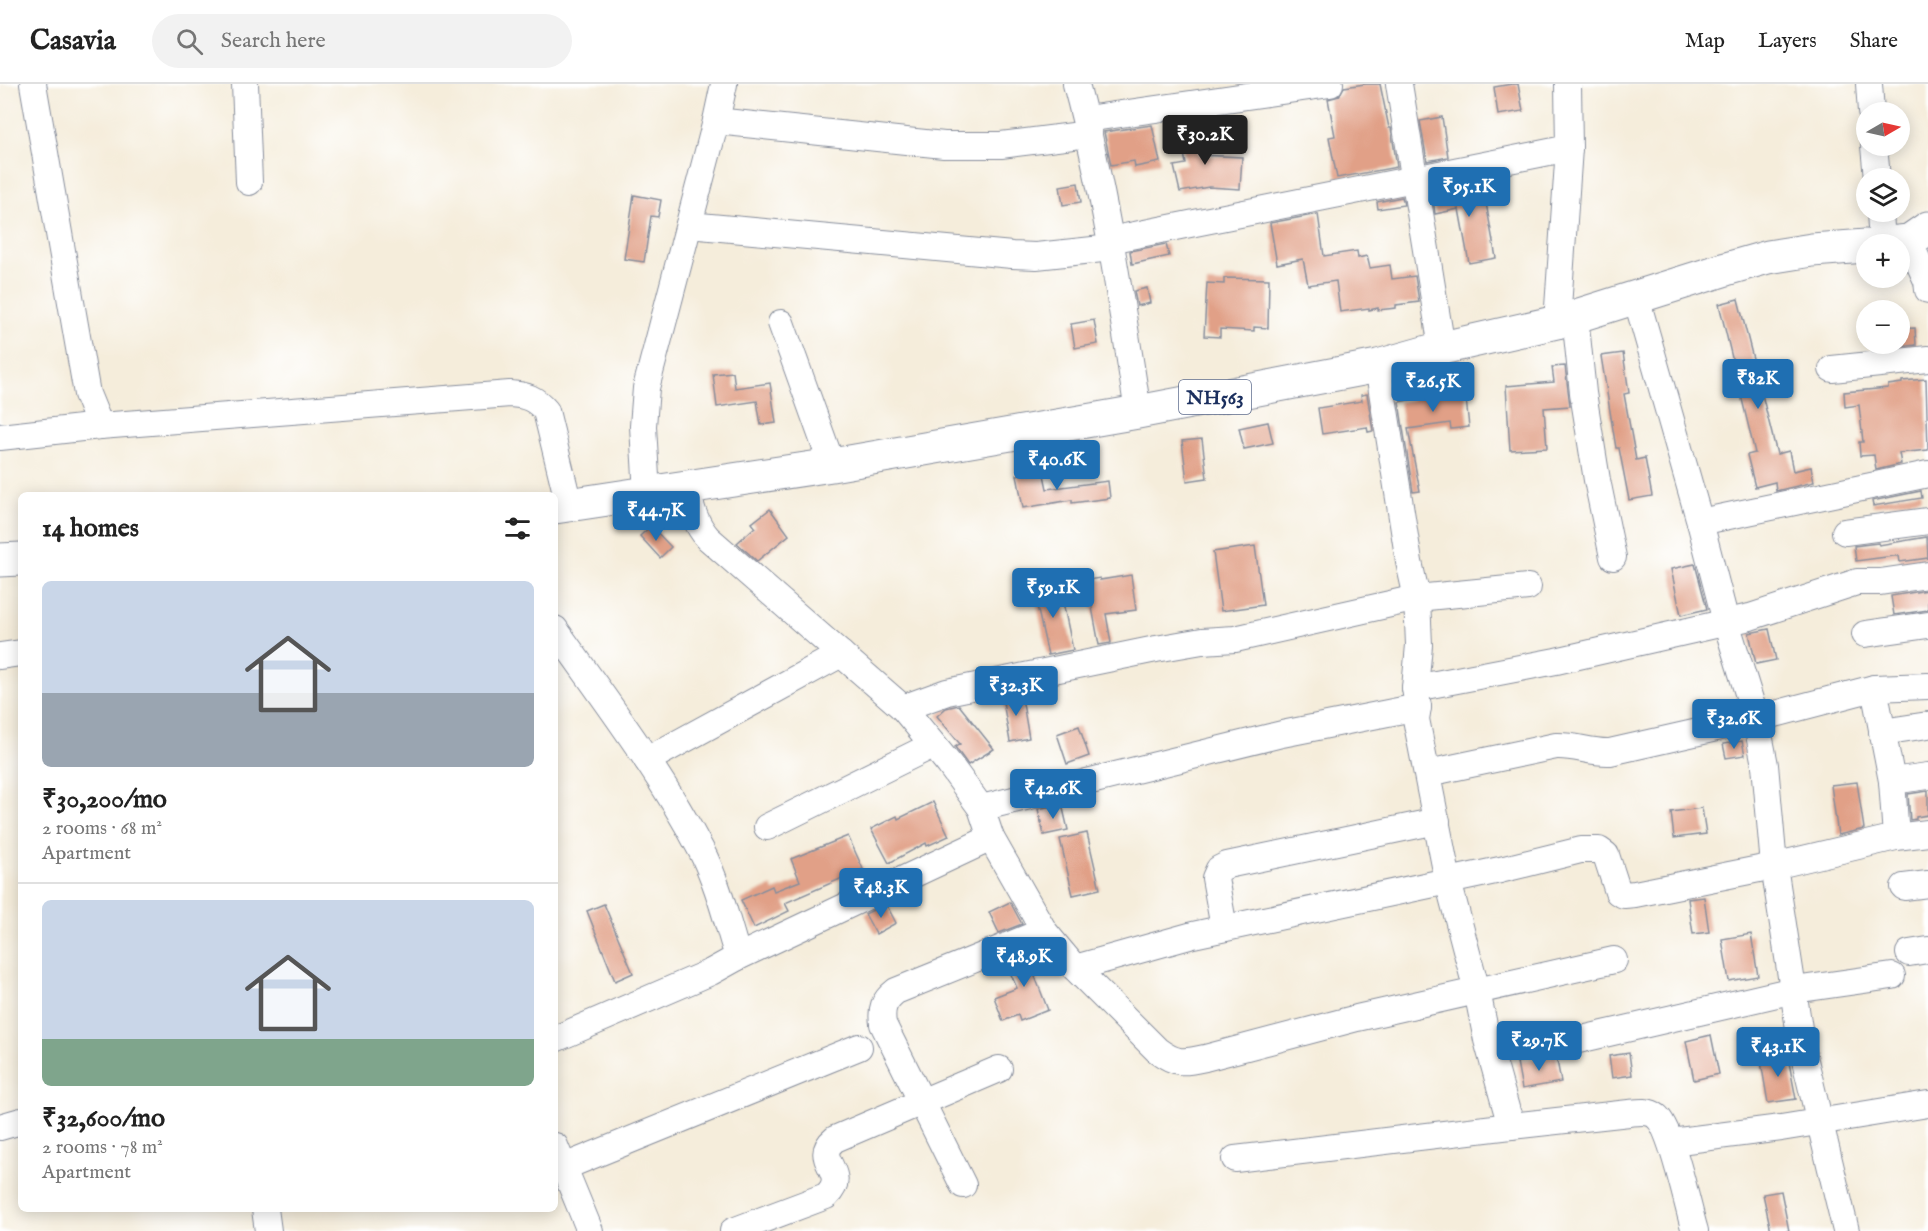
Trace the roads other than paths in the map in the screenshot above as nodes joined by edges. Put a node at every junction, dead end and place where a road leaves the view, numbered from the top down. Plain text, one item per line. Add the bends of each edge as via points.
1 (33, 84) edge
2 (245, 84) edge
3 (724, 84) edge
4 (1076, 84) edge
5 (1330, 84) edge
6 (1399, 84) edge
7 (1568, 84) edge
8 (1869, 84) edge
9 (1870, 102) edge
10 (716, 121) junction
11 (1087, 127) junction
12 (1569, 148) junction
13 (1416, 179) junction
14 (249, 182) dead end
15 (1888, 222) edge
16 (689, 225) junction
17 (1898, 234) edge
18 (1111, 244) junction
19 (1856, 247) edge
20 (1910, 252) edge
21 (1928, 290) edge
22 (1636, 297) junction
23 (1566, 319) junction
24 (781, 323) dead end
25 (1442, 348) junction
26 (1928, 359) edge
27 (1378, 366) junction
28 (1832, 369) dead end
29 (1138, 412) junction
30 (100, 426) junction
31 (0, 437) edge
32 (832, 465) junction
33 (1928, 474) edge
34 (686, 488) junction
35 (647, 494) junction
36 (562, 506) edge
37 (1928, 521) edge
38 (1700, 522) junction
39 (1845, 532) dead end
40 (1613, 557) dead end
41 (18, 559) edge
42 (0, 560) edge
43 (1928, 575) edge
44 (1528, 587) dead end
45 (1417, 598) junction
46 (1726, 622) junction
47 (1928, 625) edge
48 (558, 633) edge
49 (1865, 634) dead end
50 (18, 653) edge
51 (841, 654) junction
52 (0, 656) edge
53 (1928, 686) edge
54 (1874, 688) junction
55 (1416, 697) junction
56 (903, 708) junction
57 (1756, 719) junction
58 (1928, 725) edge
59 (1882, 732) junction
60 (933, 745) junction
61 (647, 760) junction
62 (1428, 773) junction
63 (1928, 776) edge
64 (1892, 781) junction
65 (981, 808) junction
66 (1437, 821) junction
67 (767, 827) dead end
68 (1928, 833) edge
69 (1896, 837) junction
70 (991, 838) junction
71 (1774, 866) junction
72 (1448, 881) junction
73 (1224, 928) junction
74 (1044, 932) junction
75 (738, 957) junction
76 (1614, 960) dead end
77 (1075, 968) junction
78 (1892, 976) dead end
79 (1794, 990) junction
80 (1477, 991) junction
81 (558, 1038) edge
82 (1578, 1040) dead end
83 (859, 1047) dead end
84 (999, 1069) dead end
85 (922, 1102) junction
86 (1928, 1104) edge
87 (1820, 1120) junction
88 (18, 1122) edge
89 (1511, 1126) junction
90 (0, 1127) edge
91 (1671, 1142) junction
92 (560, 1157) edge
93 (1235, 1159) dead end
94 (963, 1185) dead end
95 (265, 1212) edge
96 (268, 1231) edge
97 (590, 1231) edge
98 (733, 1231) edge
99 (1695, 1231) edge
100 (1846, 1231) edge

1 - 30 street via 87,394
2 - 14 street
3 - 10 street
4 - 11 street
5 - 11 street
6 - 13 street
7 - 12 street
8 - 9 street
10 - 11 street via 944,145 1001,145
10 - 16 street
11 - 18 street
12 - 13 street
12 - 23 street
13 - 18 street
13 - 25 street
15 - 17 street
16 - 18 street via 1011,255
16 - 35 street via 646,388 643,426
18 - 29 street
19 - 22 highway, NH563 via 1768,258
20 - 21 street
22 - 23 highway, NH563
22 - 38 street
23 - 25 highway, NH563
23 - 40 street
24 - 32 street
25 - 27 highway, NH563
26 - 28 street
27 - 29 highway, NH563
27 - 45 street
29 - 32 highway, NH563
30 - 31 street
30 - 36 street via 525,395 546,411
32 - 34 highway, NH563
33 - 38 street
34 - 35 highway, NH563
34 - 51 street via 701,531
35 - 36 highway, NH563
37 - 39 street
38 - 46 street
41 - 42 highway
43 - 46 street via 1857,582
44 - 45 street
45 - 55 street
45 - 56 street via 1235,639 1156,649 947,692
46 - 55 street
46 - 57 street
47 - 49 street
48 - 61 street
50 - 52 street
51 - 56 street
51 - 61 street
53 - 54 street
54 - 57 street
54 - 59 street
55 - 62 street via 1416,719
55 - 65 street
56 - 60 street
57 - 62 street via 1610,752 1556,746
57 - 71 street via 1765,765
58 - 59 street
59 - 64 street
60 - 65 street
60 - 67 street
61 - 75 street via 701,850
62 - 66 street
63 - 64 street
64 - 69 street
65 - 70 street
66 - 72 street
66 - 73 street via 1227,865 1215,878
68 - 69 street
69 - 71 street
70 - 74 street
70 - 75 street
71 - 72 street via 1624,895 1618,892 1606,855 1591,849
71 - 79 street
72 - 73 street
72 - 80 street
73 - 77 street
74 - 77 street
74 - 85 street via 896,991 886,999 883,1024
75 - 81 street
76 - 80 street
77 - 80 street via 1157,1050 1172,1060 1187,1062
78 - 79 street
79 - 82 street
79 - 87 street via 1802,1048
80 - 89 street
83 - 92 street
84 - 85 street
85 - 94 street
85 - 98 street via 828,1144 826,1157 836,1183 826,1196
86 - 87 street
87 - 91 street
87 - 100 street
88 - 90 street
89 - 91 street via 1647,1112 1658,1117
89 - 93 street
91 - 99 street
92 - 97 street
95 - 96 street

